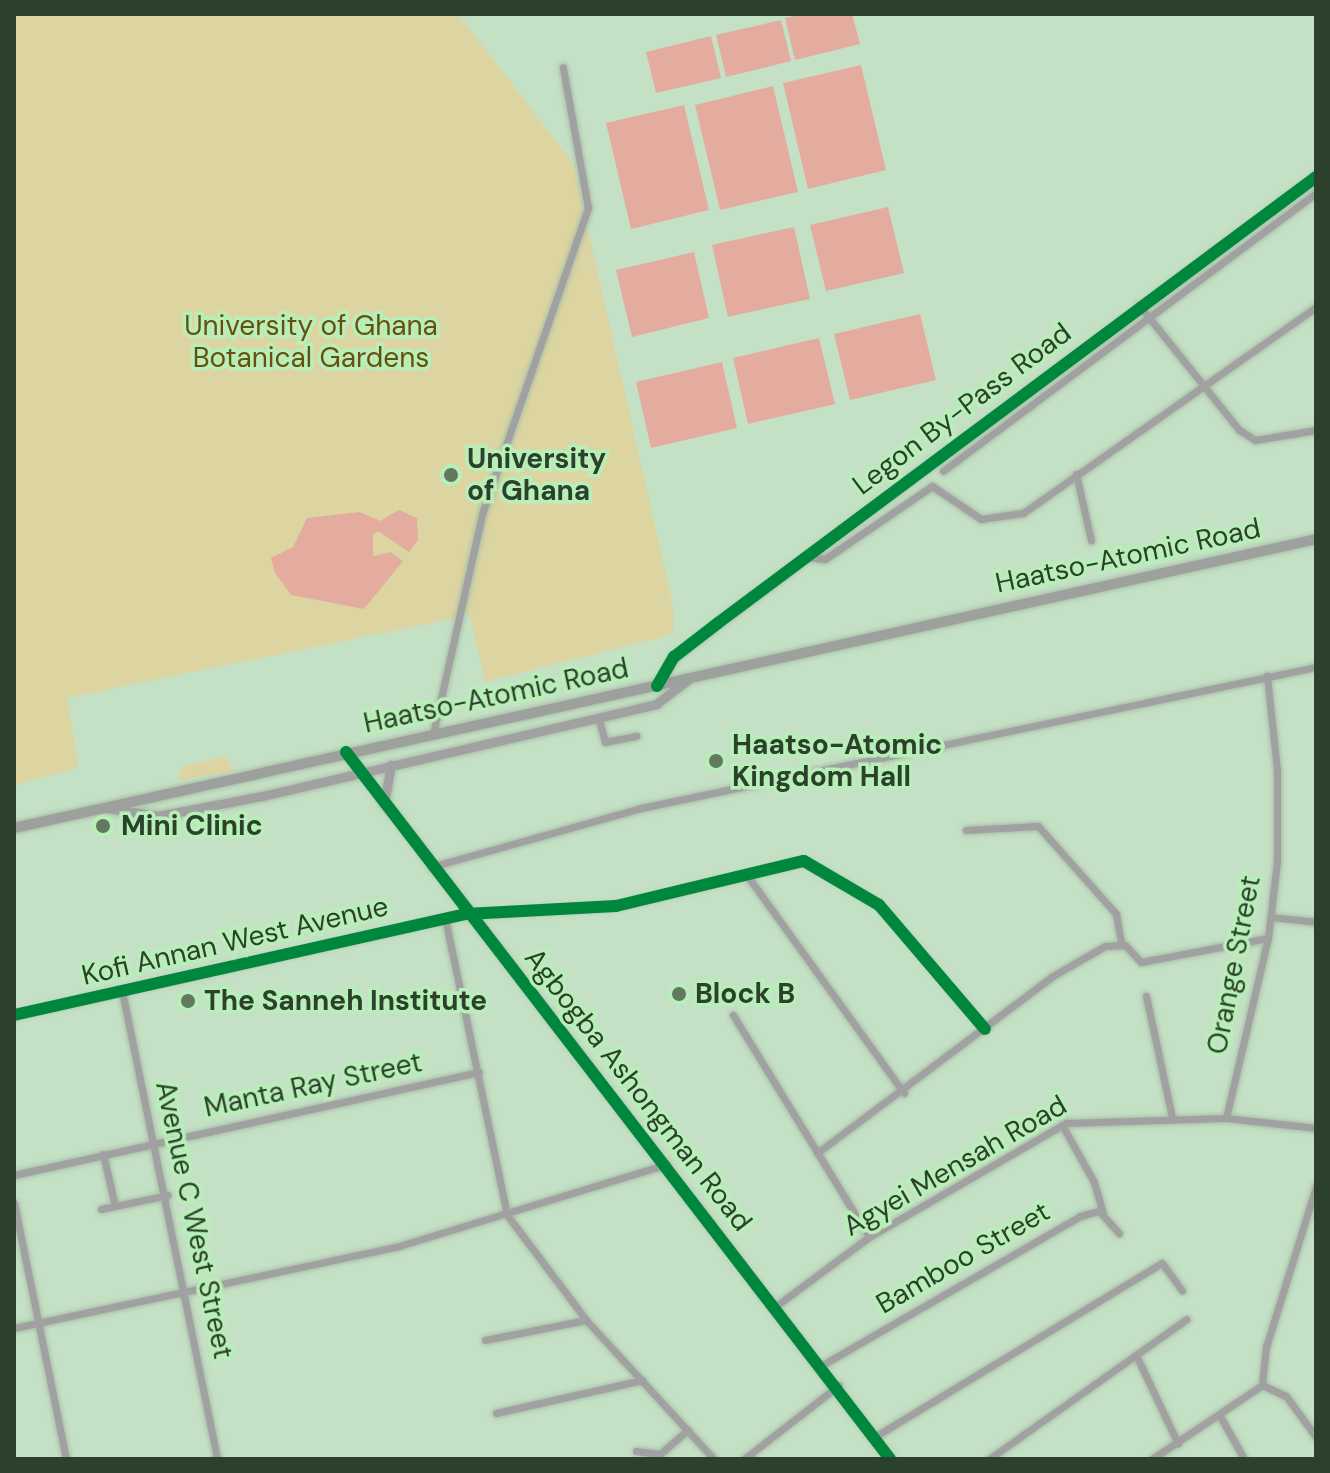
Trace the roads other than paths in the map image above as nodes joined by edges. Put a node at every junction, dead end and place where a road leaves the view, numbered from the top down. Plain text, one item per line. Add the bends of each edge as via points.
1 (563, 67) dead end
2 (1312, 180) edge
3 (1316, 193) edge
4 (1139, 305) junction
5 (1316, 307) edge
6 (1150, 319) junction
7 (1200, 387) junction
8 (1316, 430) edge
9 (943, 471) dead end
10 (1076, 474) junction
11 (1316, 539) edge
12 (1091, 540) dead end
13 (805, 557) junction
14 (1316, 667) edge
15 (1267, 676) junction
16 (689, 679) junction
17 (657, 686) junction
18 (598, 717) junction
19 (433, 734) junction
20 (636, 736) dead end
21 (346, 752) junction
22 (391, 765) junction
23 (360, 772) junction
24 (384, 805) junction
25 (107, 808) junction
26 (14, 828) edge
27 (966, 830) dead end
28 (429, 867) junction
29 (746, 874) junction
30 (466, 914) junction
31 (1271, 917) junction
32 (445, 918) junction
33 (1316, 922) edge
34 (1268, 938) junction
35 (1121, 943) junction
36 (122, 991) junction
37 (1146, 996) dead end
38 (14, 1015) edge
39 (733, 1015) dead end
40 (985, 1029) junction
41 (479, 1072) junction
42 (904, 1093) junction
43 (1172, 1117) junction
44 (1226, 1118) junction
45 (1062, 1125) junction
46 (1316, 1128) edge
47 (157, 1141) junction
48 (817, 1153) junction
49 (103, 1154) junction
50 (667, 1164) junction
51 (14, 1175) edge
52 (1316, 1186) edge
53 (168, 1195) junction
54 (14, 1203) edge
55 (115, 1206) junction
56 (101, 1209) dead end
57 (1103, 1213) junction
58 (507, 1215) junction
59 (1119, 1233) dead end
60 (869, 1237) junction
61 (188, 1291) junction
62 (1182, 1291) dead end
63 (776, 1306) junction
64 (1187, 1319) dead end
65 (586, 1320) junction
66 (38, 1322) junction
67 (14, 1328) edge
68 (485, 1340) dead end
69 (1136, 1355) junction
70 (824, 1364) junction
71 (642, 1380) junction
72 (839, 1385) junction
73 (1262, 1385) junction
74 (496, 1413) dead end
75 (1220, 1416) junction
76 (688, 1430) junction
77 (876, 1436) junction
78 (1316, 1437) edge
79 (1178, 1444) junction
80 (636, 1451) dead end
81 (66, 1459) edge
82 (217, 1459) edge
83 (714, 1459) edge
84 (744, 1459) edge
85 (890, 1459) edge
86 (989, 1459) edge
87 (1152, 1459) edge
88 (1244, 1459) edge

1 - 19 street via 588,208 483,511
2 - 4 street, Legon By-Pass Road
3 - 6 street
4 - 6 street
4 - 13 street, Legon By-Pass Road
5 - 7 street
6 - 7 street
6 - 9 street
7 - 8 street via 1255,440
7 - 10 street
10 - 12 street
10 - 13 street via 1023,513 999,519 981,519 941,488 926,487 825,559
11 - 16 main road, Haatso-Atomic Road
13 - 17 street, Legon By-Pass Road via 674,657
14 - 15 street
15 - 28 street via 641,808
15 - 31 street, Orange Street via 1279,803
16 - 17 main road, Haatso-Atomic Road
16 - 18 street via 667,701
17 - 19 main road, Haatso-Atomic Road
18 - 20 street via 605,742
18 - 22 street
19 - 21 main road, Haatso-Atomic Road
21 - 23 street, Agbogba Ashongman Road
21 - 25 main road, Haatso-Atomic Road
22 - 23 street
22 - 24 street
23 - 24 street, Agbogba Ashongman Road
23 - 25 street via 177,814
24 - 28 street, Agbogba Ashongman Road
25 - 26 main road, Haatso-Atomic Road
27 - 35 street via 1038,826 1116,914
28 - 30 street, Agbogba Ashongman Road
29 - 30 street, Kofi Annan West Avenue via 616,906
29 - 40 street, Kofi Annan West Avenue via 804,861 830,870 914,938
29 - 42 street
30 - 32 street, Kofi Annan West Avenue
30 - 50 street, Agbogba Ashongman Road
31 - 33 street
31 - 34 street, Orange Street
32 - 36 street, Kofi Annan West Avenue
32 - 41 street
34 - 35 street via 1141,962
34 - 44 street, Orange Street
35 - 40 street via 1051,977
36 - 38 street, Kofi Annan West Avenue
36 - 47 street, Avenue C West Street
37 - 43 street
39 - 48 street
40 - 42 street
41 - 47 street, Manta Ray Street
41 - 58 street
42 - 48 street
43 - 44 street, Agyei Mensah Road
43 - 45 street, Agyei Mensah Road via 1087,1117
44 - 46 street, Agyei Mensah Road
45 - 57 street via 1094,1182
45 - 60 street, Agyei Mensah Road
47 - 49 street, Manta Ray Street
47 - 53 street, Avenue C West Street
48 - 60 street
49 - 51 street, Manta Ray Street
49 - 55 street
50 - 58 street via 576,1187
50 - 63 street, Agbogba Ashongman Road
52 - 73 street via 1266,1347
53 - 55 street
53 - 61 street, Avenue C West Street
54 - 66 street
55 - 56 street
57 - 59 street
57 - 70 street, Bamboo Street via 1052,1231
58 - 61 street
58 - 65 street
60 - 63 street, Agyei Mensah Road
61 - 66 street
61 - 82 street, Avenue C West Street
62 - 77 street via 1162,1263
63 - 70 street, Agbogba Ashongman Road
64 - 69 street
65 - 68 street
65 - 71 street
66 - 67 street
66 - 81 street
69 - 79 street
69 - 86 street
70 - 72 street, Agbogba Ashongman Road
71 - 74 street
71 - 76 street
72 - 77 street, Agbogba Ashongman Road
72 - 84 street
73 - 75 street
73 - 78 street via 1286,1396
75 - 79 street
75 - 88 street
76 - 80 street via 660,1454
76 - 83 street
77 - 85 street, Agbogba Ashongman Road
79 - 87 street

